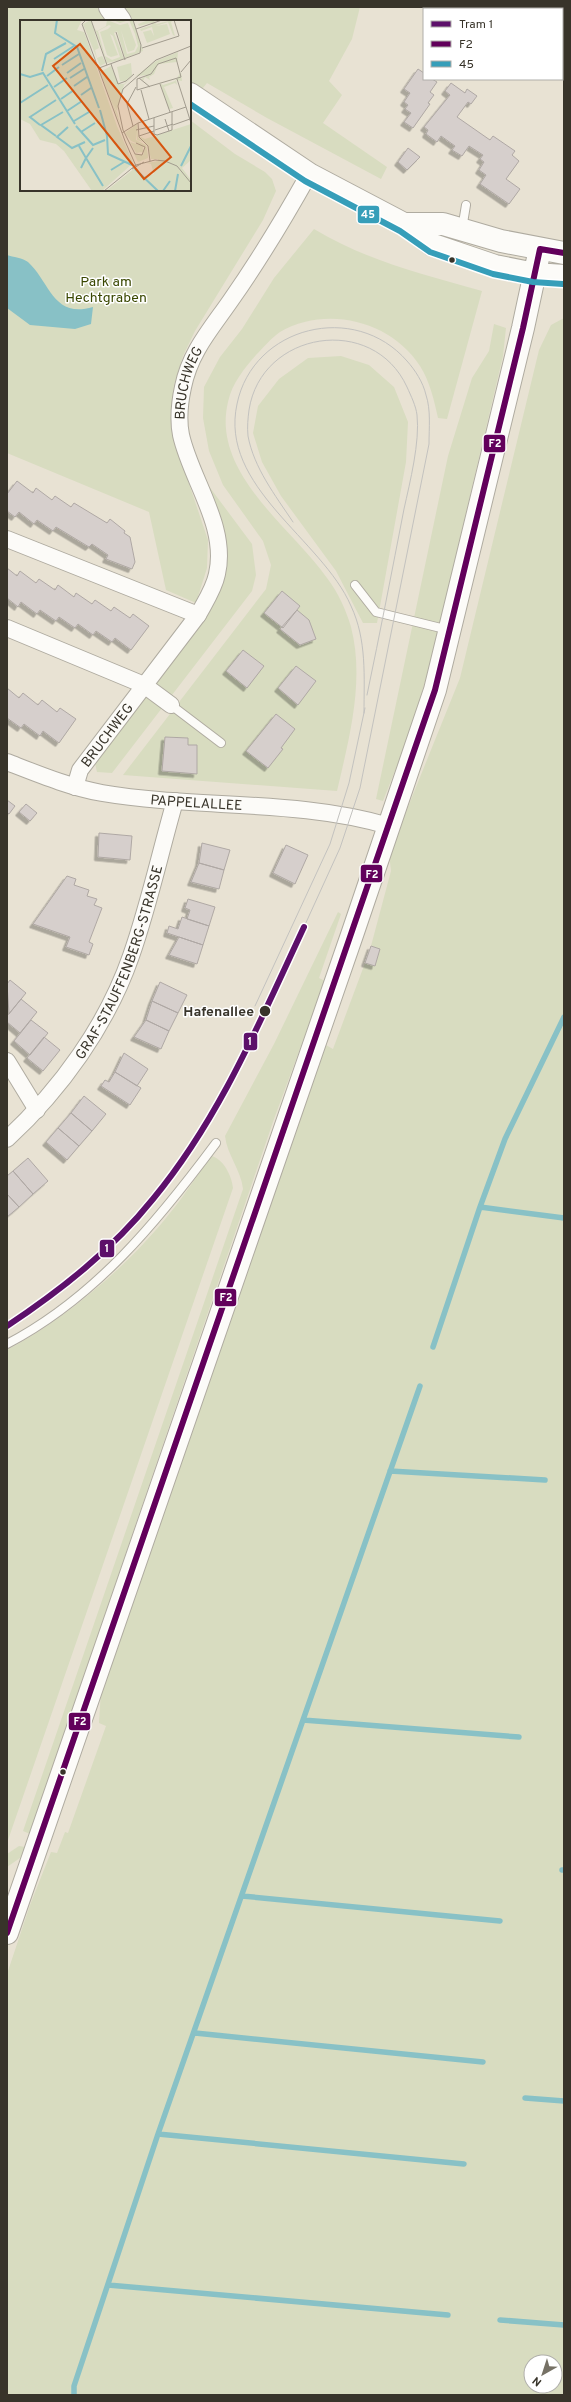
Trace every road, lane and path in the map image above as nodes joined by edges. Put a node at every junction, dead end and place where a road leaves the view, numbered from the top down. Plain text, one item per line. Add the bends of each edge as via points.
1 (110, 7) edge
2 (119, 20) edge
3 (191, 95) edge
4 (309, 174) junction
5 (466, 205) dead end
6 (404, 224) junction
7 (462, 230) junction
8 (540, 249) junction
9 (564, 253) edge
10 (535, 274) junction
11 (564, 276) edge
12 (7, 539) edge
13 (355, 585) dead end
14 (198, 615) junction
15 (7, 628) edge
16 (449, 630) junction
17 (144, 685) junction
18 (171, 705) joint
19 (221, 743) dead end
20 (7, 762) edge
21 (75, 787) junction
22 (175, 802) junction
23 (389, 826) junction
24 (7, 1061) edge
25 (37, 1110) junction
26 (7, 1139) edge
27 (216, 1143) dead end
28 (7, 1344) edge
29 (13, 1896) edge
30 (7, 1933) edge

1 - 2 street
3 - 4 street
4 - 6 street
4 - 14 street, BRUCHWEG via 231,300 196,347 182,388 181,434 213,524 218,549 217,574
5 - 7 lane
6 - 7 street via 443,224
6 - 10 street via 433,245 488,264
7 - 8 street
8 - 9 street
8 - 10 street
10 - 11 street
10 - 16 street
12 - 14 street
13 - 16 lane via 376,612
14 - 17 street, BRUCHWEG
15 - 17 street
16 - 23 street via 435,690
17 - 18 street
17 - 21 street, BRUCHWEG via 80,770
18 - 19 lane
20 - 21 street, PAPPELALLEE
21 - 22 street, PAPPELALLEE
22 - 23 street, PAPPELALLEE via 341,814
22 - 25 street, GRAF-STAUFFENBERG-STRASSE via 153,887 120,983 84,1049
23 - 29 street
24 - 25 street
25 - 26 street, GRAF-STAUFFENBERG-STRASSE
27 - 28 lane via 140,1240 97,1280 53,1315
29 - 30 street

